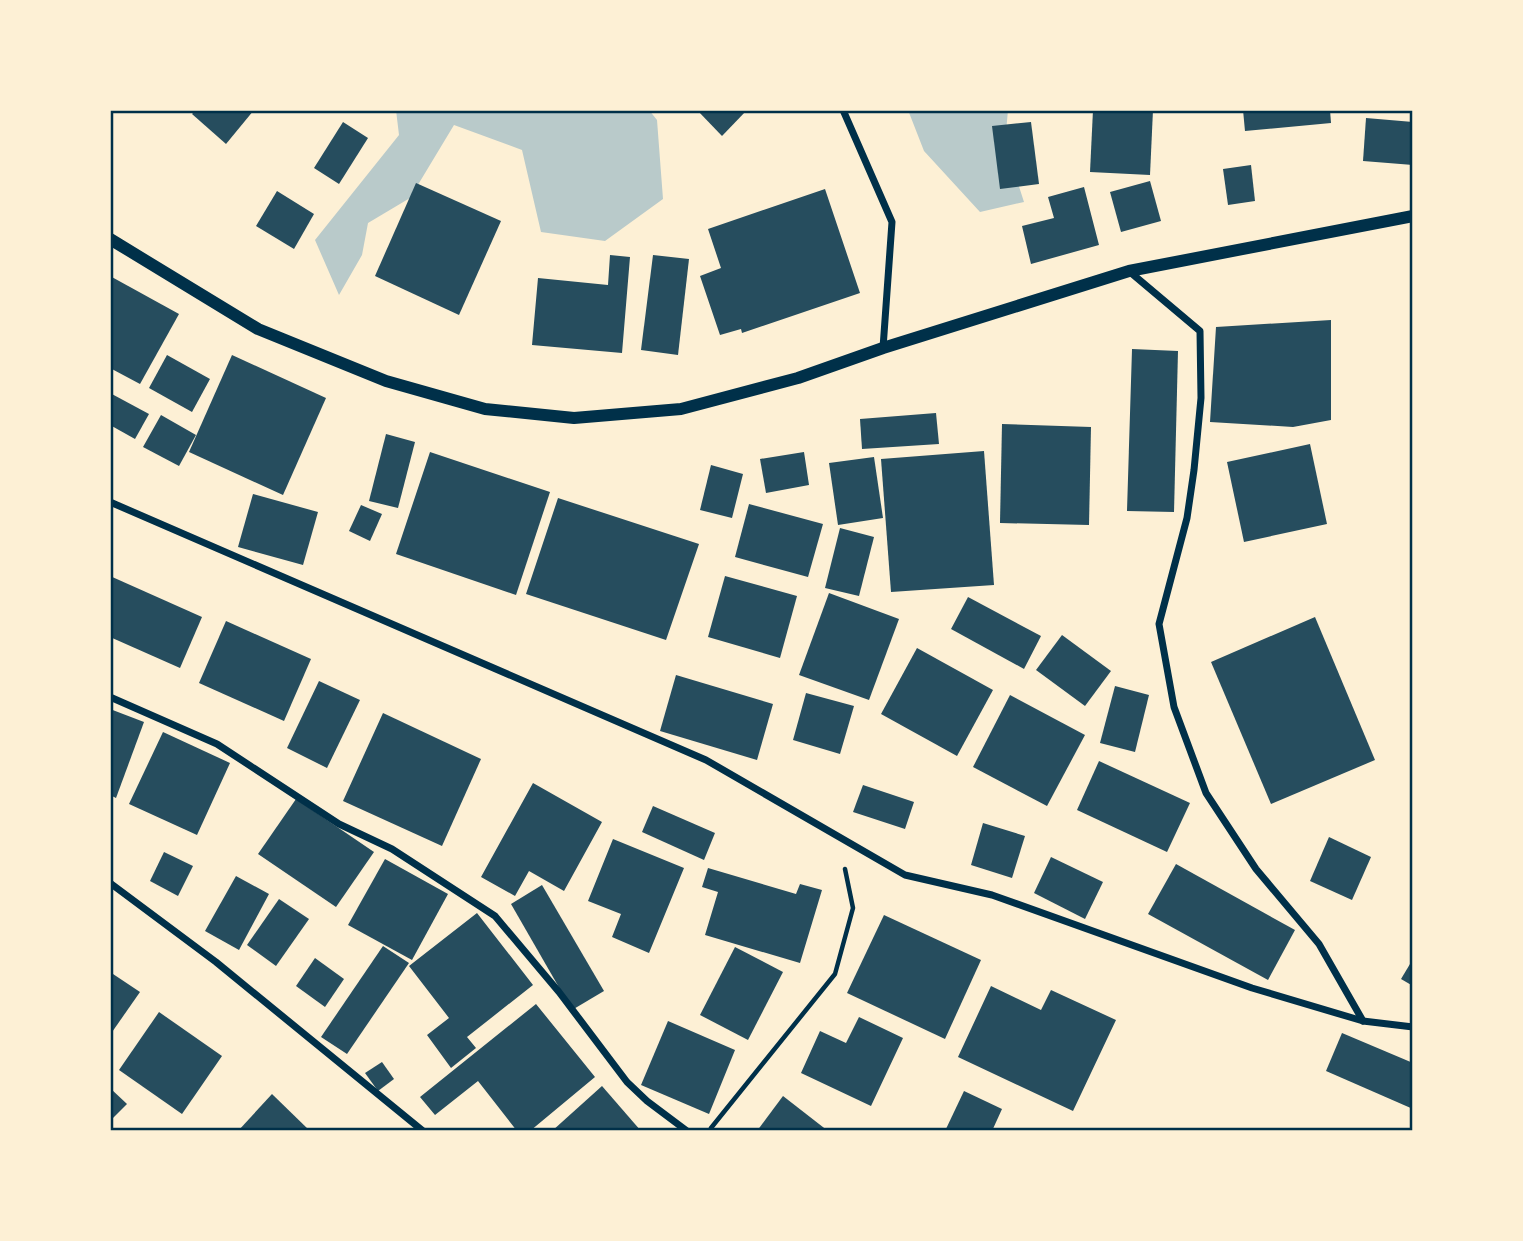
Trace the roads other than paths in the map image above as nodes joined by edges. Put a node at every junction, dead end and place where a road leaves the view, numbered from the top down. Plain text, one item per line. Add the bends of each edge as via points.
1 (843, 110) edge
2 (1413, 216) edge
3 (110, 239) edge
4 (1129, 271) junction
5 (883, 348) junction
6 (110, 502) edge
7 (110, 697) edge
8 (110, 883) edge
9 (1363, 1021) junction
10 (1413, 1027) edge
11 (423, 1131) edge
12 (688, 1131) edge

1 - 5 street via 892,222
2 - 4 street
3 - 5 street via 258,329 386,381 485,409 574,418 681,409 798,378
4 - 5 street
4 - 9 street via 1200,331 1200,398 1191,494 1159,624 1174,707 1206,793 1256,869 1319,944
6 - 9 street via 706,760 905,875 992,895 1252,988
7 - 12 street via 217,744 339,824 392,849 495,916 627,1082
8 - 11 street via 216,962
9 - 10 street

